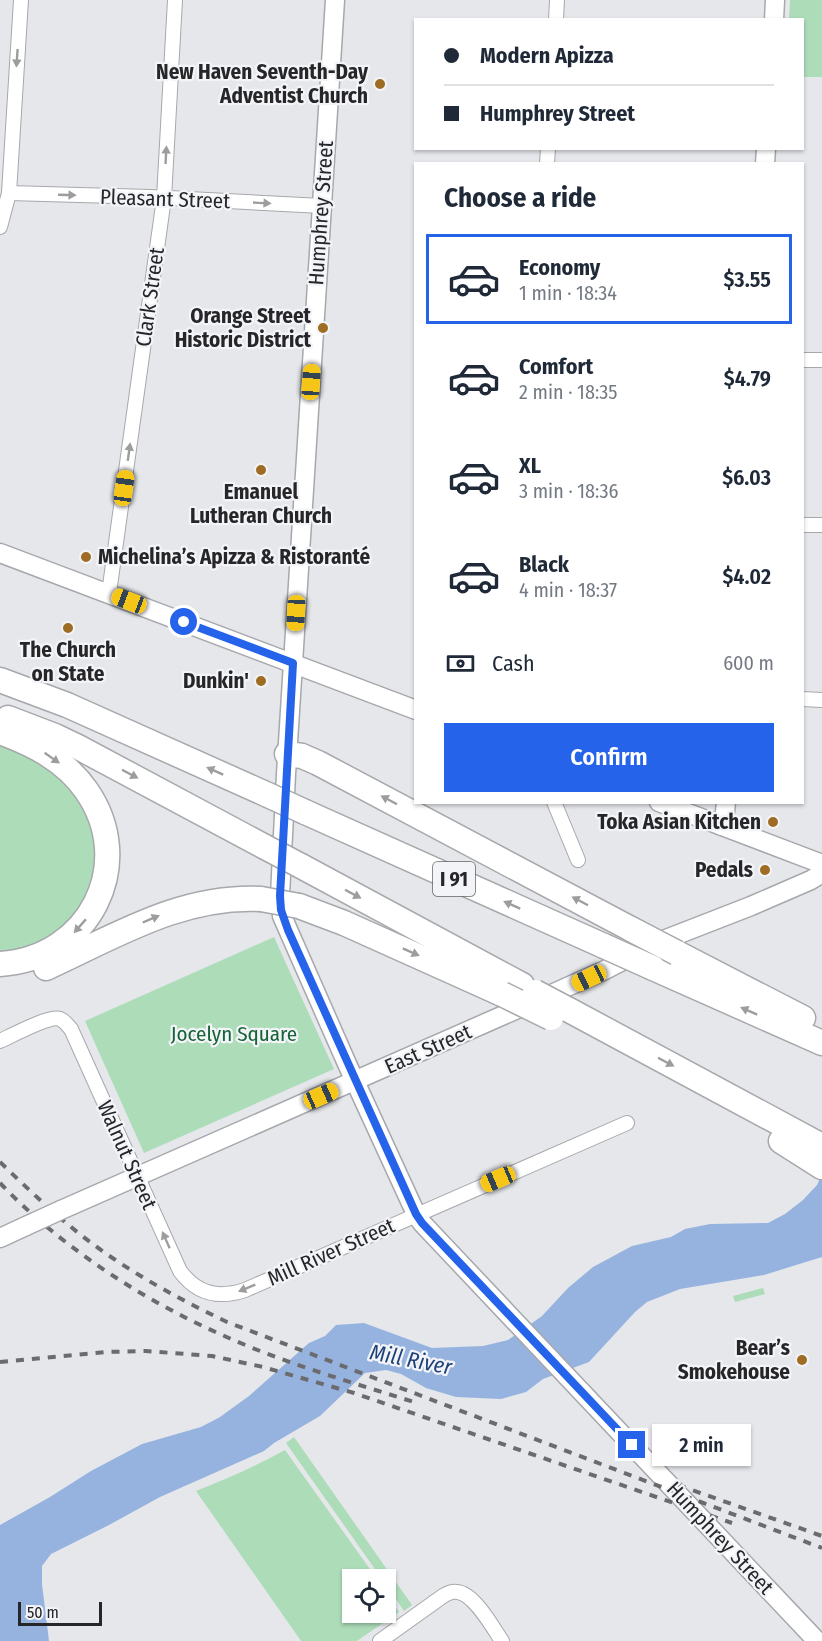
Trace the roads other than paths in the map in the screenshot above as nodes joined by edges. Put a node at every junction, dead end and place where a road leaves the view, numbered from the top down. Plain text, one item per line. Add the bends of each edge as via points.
1 (21, 0) edge
2 (175, 0) edge
3 (335, 0) edge
4 (557, 0) edge
5 (775, 0) edge
6 (556, 18) edge
7 (774, 18) edge
8 (9, 193) junction
9 (164, 198) junction
10 (322, 206) junction
11 (0, 227) edge
12 (804, 360) edge
13 (822, 360) edge
14 (804, 525) edge
15 (822, 525) edge
16 (0, 553) edge
17 (109, 593) junction
18 (293, 663) junction
19 (0, 664) edge
20 (0, 680) edge
21 (52, 699) junction
22 (804, 699) edge
23 (822, 700) edge
24 (414, 709) edge
25 (0, 716) edge
26 (0, 732) edge
27 (287, 754) junction
28 (555, 804) edge
29 (664, 804) edge
30 (726, 804) edge
31 (722, 826) junction
32 (578, 860) dead end
33 (822, 864) edge
34 (822, 873) edge
35 (0, 964) edge
36 (0, 978) edge
37 (512, 989) junction
38 (822, 1030) edge
39 (0, 1041) edge
40 (822, 1043) edge
41 (355, 1081) junction
42 (627, 1123) dead end
43 (820, 1159) edge
44 (137, 1177) junction
45 (416, 1214) junction
46 (0, 1238) edge
47 (197, 1288) joint
48 (380, 1641) edge
49 (502, 1641) edge
50 (818, 1641) edge

1 -> 8 street
9 -> 2 street, Clark Street
3 - 10 street, Humphrey Street
4 - 6 street
5 - 7 street
8 -> 9 street, Pleasant Street
8 - 11 street
9 -> 10 street, Pleasant Street
17 -> 9 street, Clark Street
10 - 18 street, Humphrey Street
12 - 13 street
14 - 15 street
16 - 17 street
17 - 18 street
18 - 24 street
18 - 27 street, Humphrey Street
19 - 21 highway via 21,673
20 - 21 highway, I 91
40 -> 21 highway, I 91, bridge
22 - 23 street
25 -> 37 highway, bridge via 78,747 301,866
26 -> 35 highway via 44,751 80,781 101,819 107,853 100,893 78,929 39,957
38 -> 27 highway, bridge via 318,763
27 - 41 street, Humphrey Street via 281,910
28 - 32 street
29 - 31 street
30 - 31 street
31 - 33 street
34 - 41 street, East Street via 661,941 605,970
36 -> 37 highway, bridge via 38,972 185,907 218,900 261,899 299,906
37 -> 43 highway, bridge via 560,1014 576,1029 614,1034 728,1096 754,1125
39 - 44 street, Walnut Street via 48,1020 60,1019 67,1024
41 - 44 street, East Street
41 - 45 street, Humphrey Street
42 - 45 street, Mill River Street
44 - 46 street, East Street, bridge
47 -> 44 street, Walnut Street via 180,1271
45 -> 47 street, Mill River Street via 232,1294 220,1295
45 - 50 street, Humphrey Street
48 - 49 street via 443,1596 459,1592 472,1599

